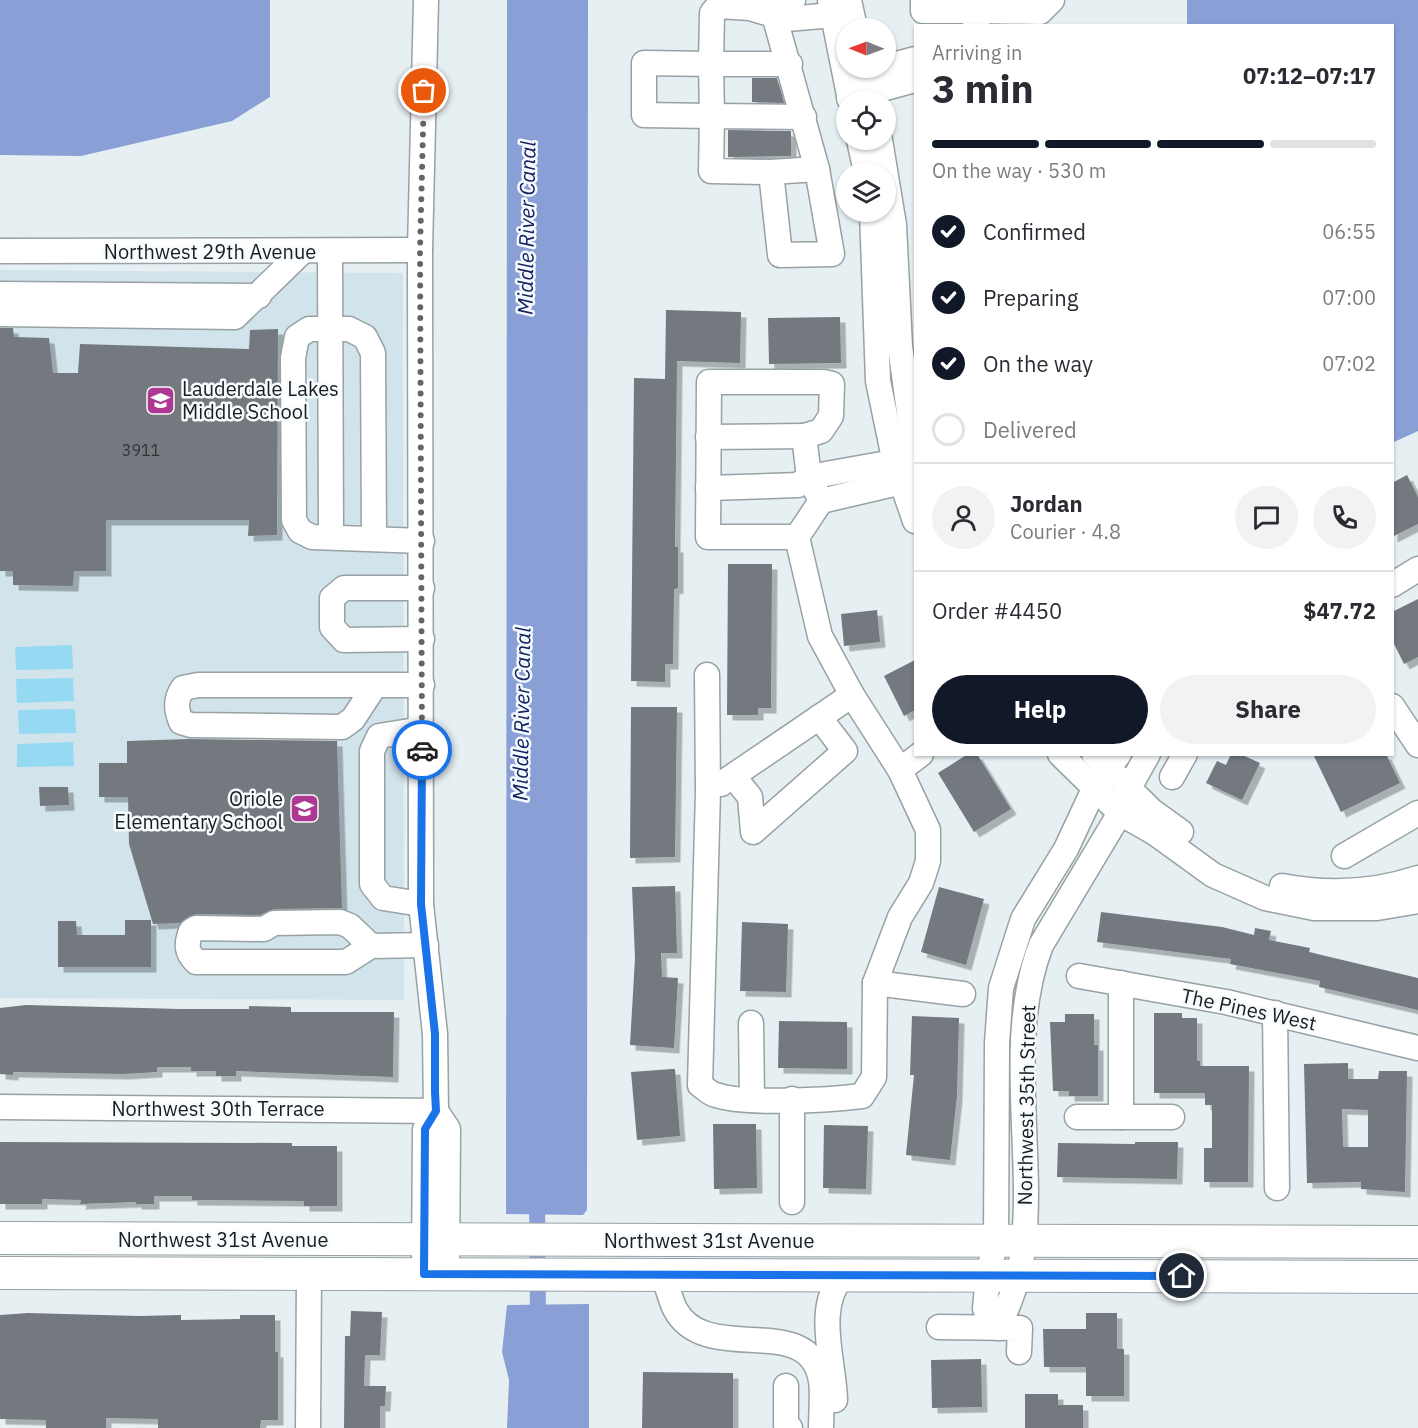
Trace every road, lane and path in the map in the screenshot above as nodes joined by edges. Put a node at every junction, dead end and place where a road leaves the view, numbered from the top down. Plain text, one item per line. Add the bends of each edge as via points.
1 (426, 0) edge
2 (793, 0) edge
3 (923, 0) edge
4 (1052, 0) edge
5 (837, 5) edge
6 (771, 7) edge
7 (979, 12) edge
8 (847, 18) edge
9 (914, 59) edge
10 (711, 64) junction
11 (790, 64) junction
12 (914, 80) edge
13 (865, 83) edge
14 (712, 116) junction
15 (804, 117) junction
16 (882, 150) edge
17 (818, 169) junction
18 (771, 172) junction
19 (872, 222) edge
20 (420, 250) junction
21 (0, 251) edge
22 (303, 251) junction
23 (330, 251) junction
24 (0, 294) edge
25 (258, 296) junction
26 (0, 314) edge
27 (329, 329) junction
28 (804, 436) junction
29 (708, 437) junction
30 (908, 467) edge
31 (809, 477) junction
32 (708, 488) junction
33 (821, 501) junction
34 (914, 513) edge
35 (330, 537) junction
36 (797, 537) junction
37 (374, 538) junction
38 (422, 541) junction
39 (1418, 570) edge
40 (1394, 584) edge
41 (422, 588) junction
42 (422, 639) junction
43 (707, 675) dead end
44 (422, 685) junction
45 (374, 687) junction
46 (852, 695) junction
47 (1394, 709) edge
48 (819, 717) junction
49 (422, 729) junction
50 (1418, 745) edge
51 (918, 756) edge
52 (1062, 756) edge
53 (1147, 756) edge
54 (1184, 756) edge
55 (1107, 759) edge
56 (757, 761) junction
57 (900, 770) junction
58 (734, 777) junction
59 (1172, 777) dead end
60 (1129, 788) junction
61 (1094, 789) junction
62 (708, 791) junction
63 (750, 797) junction
64 (1119, 813) junction
65 (1418, 813) edge
66 (1344, 856) dead end
67 (1418, 878) edge
68 (1418, 901) edge
69 (421, 904) junction
70 (426, 945) junction
71 (371, 946) junction
72 (1079, 976) dead end
73 (1121, 983) junction
74 (875, 984) junction
75 (963, 994) dead end
76 (1275, 1013) junction
77 (751, 1023) dead end
78 (1418, 1048) edge
79 (752, 1099) junction
80 (792, 1099) junction
81 (0, 1107) edge
82 (436, 1111) junction
83 (1077, 1117) dead end
84 (1121, 1117) junction
85 (1172, 1117) dead end
86 (1277, 1188) dead end
87 (792, 1202) dead end
88 (0, 1238) edge
89 (436, 1240) junction
90 (1010, 1241) junction
91 (1418, 1242) edge
92 (0, 1273) edge
93 (309, 1274) junction
94 (435, 1274) junction
95 (663, 1274) junction
96 (843, 1275) junction
97 (1002, 1275) junction
98 (1418, 1277) edge
99 (939, 1327) dead end
100 (998, 1328) junction
101 (1019, 1352) dead end
102 (786, 1386) dead end
103 (308, 1428) edge
104 (790, 1428) edge
105 (821, 1428) edge
106 (831, 1428) edge

1 - 20 street
2 - 6 street
3 - 7 street via 923,11
4 - 7 street via 1040,12
5 - 6 street via 787,19
5 - 8 street
5 - 13 street
6 - 10 street via 718,6 712,13
6 - 11 street
9 - 13 street
10 - 11 street
10 - 14 street
10 - 14 street via 644,63 644,115
11 - 15 street
12 - 13 street
14 - 15 street
14 - 18 street via 711,171
15 - 17 street
16 - 30 street via 894,225
17 - 18 street
17 - 18 street via 832,254 780,255
19 - 30 street via 878,381
20 - 23 street, Northwest 29th Avenue
20 - 38 street
21 - 22 street, Northwest 29th Avenue
22 - 23 street, Northwest 29th Avenue
22 - 25 street
23 - 27 street
24 - 25 street
25 - 26 street via 235,317
27 - 35 street
27 - 35 street via 309,329 297,337 293,358 294,520 300,531 312,537
27 - 37 street via 349,329 365,337 374,352
28 - 29 street
28 - 29 street via 821,431 831,416 832,384 709,382
28 - 31 street
29 - 32 street
30 - 31 street
30 - 33 street
30 - 34 street
31 - 32 street via 798,485
31 - 33 street
32 - 36 street via 708,537
33 - 36 street
35 - 37 street
36 - 46 street via 820,636
37 - 38 street
38 - 41 street
39 - 40 street
41 - 42 street
41 - 42 street via 344,588 332,598 332,627 344,640
42 - 44 street
43 - 62 street
44 - 45 street
44 - 49 street
45 - 45 street via 358,683 198,685 183,688 177,696 176,709 180,722 191,725 342,727 353,719
46 - 48 street
46 - 57 street
47 - 50 street
48 - 56 street
48 - 63 street via 845,751 753,832
49 - 69 street
49 - 69 street via 379,736 372,751 372,884 383,898
51 - 57 street
52 - 61 street
53 - 60 street, Northwest 35th Street
54 - 59 street
55 - 60 street
55 - 61 street
56 - 58 street
56 - 63 street
57 - 74 street via 928,830 928,861 921,883 900,917
58 - 62 street
58 - 63 street
60 - 64 street, Northwest 35th Street
60 - 67 street via 1152,811 1203,849 1260,882 1332,893 1370,890
61 - 64 street
61 - 90 street via 1066,849 1023,918 1000,988 997,1043
62 - 79 street via 700,1085 713,1095
64 - 68 street via 1155,832 1213,874 1265,898 1314,908 1377,908
64 - 90 street, Northwest 35th Street via 1041,945 1031,975
65 - 66 street
69 - 70 street
70 - 71 street
70 - 82 street via 435,1034
71 - 71 street via 340,922 274,923 266,918 206,917 191,931 187,942 189,955 196,962 345,962
72 - 73 street, The Pines West
73 - 76 street, The Pines West
73 - 84 street
74 - 75 street
74 - 80 street via 874,1077 862,1096
76 - 78 street, The Pines West
76 - 86 street
77 - 79 street
79 - 80 street
80 - 87 street
81 - 82 street, Northwest 30th Terrace
82 - 89 street via 448,1129
83 - 84 street
84 - 85 street
88 - 89 main road, Northwest 31st Avenue
89 - 90 main road, Northwest 31st Avenue
89 - 94 street
90 - 91 main road, Northwest 31st Avenue
90 - 97 street, Northwest 35th Street
92 - 93 main road, Northwest 31st Avenue
93 - 94 main road, Northwest 31st Avenue
93 - 103 street
94 - 95 main road, Northwest 31st Avenue
95 - 96 main road, Northwest 31st Avenue
95 - 105 street via 675,1310 696,1330 721,1340 785,1342 800,1348 821,1380
96 - 97 main road, Northwest 31st Avenue
96 - 106 street via 835,1284 827,1309 835,1385 836,1421
97 - 98 main road, Northwest 31st Avenue
97 - 100 street, Northwest 35th Street via 1008,1308
99 - 100 street
100 - 101 street via 1020,1328
102 - 104 street via 786,1425

